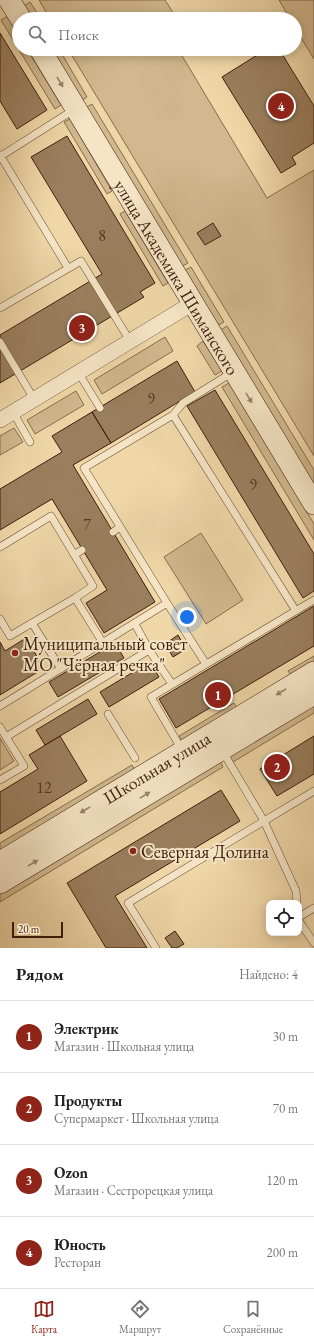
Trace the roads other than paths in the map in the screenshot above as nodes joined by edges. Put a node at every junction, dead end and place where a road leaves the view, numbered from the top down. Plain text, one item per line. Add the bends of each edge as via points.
1 (9, 0) edge
2 (17, 12) edge
3 (44, 56) edge
4 (76, 109) junction
5 (0, 155) edge
6 (68, 268) junction
7 (193, 303) junction
8 (0, 308) edge
9 (130, 341) junction
10 (0, 342) edge
11 (78, 372) junction
12 (234, 372) junction
13 (34, 399) junction
14 (100, 408) dead end
15 (173, 415) junction
16 (6, 416) edge
17 (30, 442) dead end
18 (314, 504) edge
19 (120, 527) junction
20 (112, 532) dead end
21 (0, 547) edge
22 (82, 550) dead end
23 (74, 555) junction
24 (75, 598) junction
25 (314, 600) edge
26 (167, 603) junction
27 (296, 611) junction
28 (0, 620) edge
29 (32, 623) junction
30 (135, 624) junction
31 (103, 643) junction
32 (149, 650) junction
33 (206, 664) junction
34 (61, 669) junction
35 (314, 672) edge
36 (172, 684) junction
37 (314, 694) edge
38 (0, 706) edge
39 (108, 714) dead end
40 (0, 727) edge
41 (6, 737) junction
42 (221, 749) junction
43 (183, 751) junction
44 (135, 758) dead end
45 (0, 780) edge
46 (314, 791) edge
47 (264, 821) junction
48 (0, 862) edge
49 (0, 883) edge
50 (297, 900) edge
51 (314, 908) edge
52 (302, 915) edge
53 (302, 925) edge
54 (314, 943) edge
55 (156, 948) edge

1 - 2 street
3 -> 4 street, улица Академика Шиманского
4 - 5 lane
4 - 7 street, улица Академика Шиманского
5 - 6 lane
6 - 8 lane
6 - 9 lane via 81,261
7 - 9 street
7 - 12 street, улица Академика Шиманского
9 - 11 street
10 - 13 lane
11 - 13 street
11 - 14 lane
12 - 15 lane via 183,403
12 -> 18 street, улица Академика Шиманского
13 - 16 street
15 - 19 lane via 120,442 84,468
15 - 27 lane
16 - 17 lane
19 - 20 lane
19 - 26 lane
21 - 23 lane via 51,516
22 - 23 lane
23 - 24 lane via 93,586
24 - 29 lane
24 - 31 lane
25 - 27 lane
26 - 30 lane
26 - 33 lane
27 - 33 lane
28 - 29 lane via 10,636
29 - 34 lane
30 - 31 lane
30 - 32 lane
31 - 34 lane
32 - 36 lane
32 - 41 lane
33 - 36 lane
34 - 38 lane
35 -> 43 street, Школьная улица
36 - 43 lane via 150,697
37 - 42 street, Школьная улица
39 - 44 lane
40 - 41 lane
41 - 45 lane via 24,766
42 - 47 lane
49 -> 42 street, Школьная улица
43 -> 48 street, Школьная улица
46 - 47 lane
47 - 50 lane via 296,891
47 - 55 lane via 128,903
51 - 52 lane
53 - 54 lane

